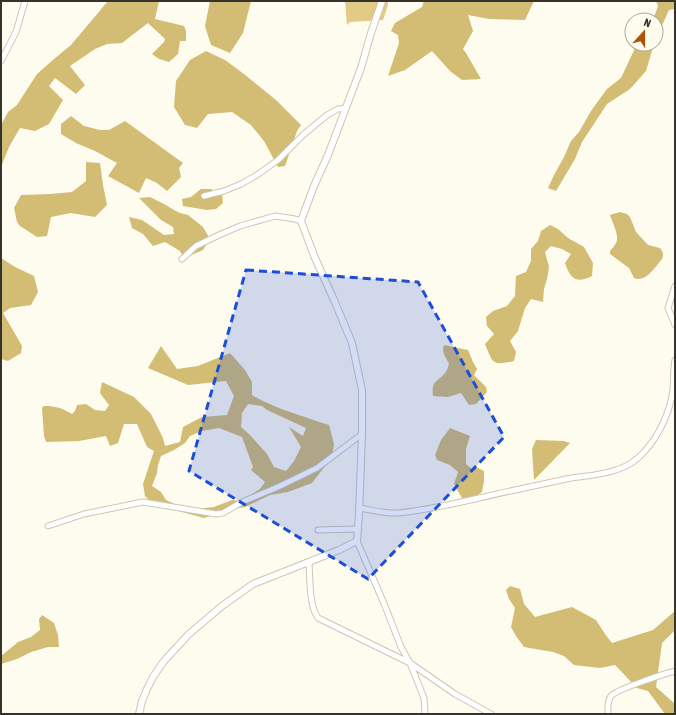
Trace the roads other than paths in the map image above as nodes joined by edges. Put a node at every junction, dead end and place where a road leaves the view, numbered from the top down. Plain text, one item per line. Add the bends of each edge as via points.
1 (25, 1) edge
2 (382, 1) edge
3 (1, 61) edge
4 (346, 108) junction
5 (204, 196) dead end
6 (301, 221) junction
7 (182, 258) dead end
8 (675, 286) edge
9 (675, 325) edge
10 (675, 360) edge
11 (362, 434) junction
12 (360, 508) junction
13 (48, 526) dead end
14 (358, 529) junction
15 (318, 530) dead end
16 (357, 541) junction
17 (309, 563) junction
18 (410, 663) junction
19 (675, 671) edge
20 (139, 714) edge
21 (425, 714) edge
22 (491, 714) edge
23 (608, 714) edge

1 - 3 street via 16,32
2 - 4 street
4 - 5 street via 327,115 278,160 257,175 224,191
4 - 6 street
6 - 7 street via 275,216 240,226 196,246
6 - 11 street via 352,343 362,390
8 - 9 street via 668,308
10 - 12 street via 673,392 662,426 644,452 622,468 414,511 387,513
11 - 12 street
11 - 13 street via 316,468 223,513 143,502 84,514
12 - 14 street
14 - 15 street
14 - 16 street
16 - 17 street
16 - 18 street
17 - 18 street via 313,608 318,618
17 - 20 street via 253,584 189,634 152,677
18 - 21 street via 424,698
18 - 22 street via 455,694
19 - 23 street via 630,686 612,695 608,702

